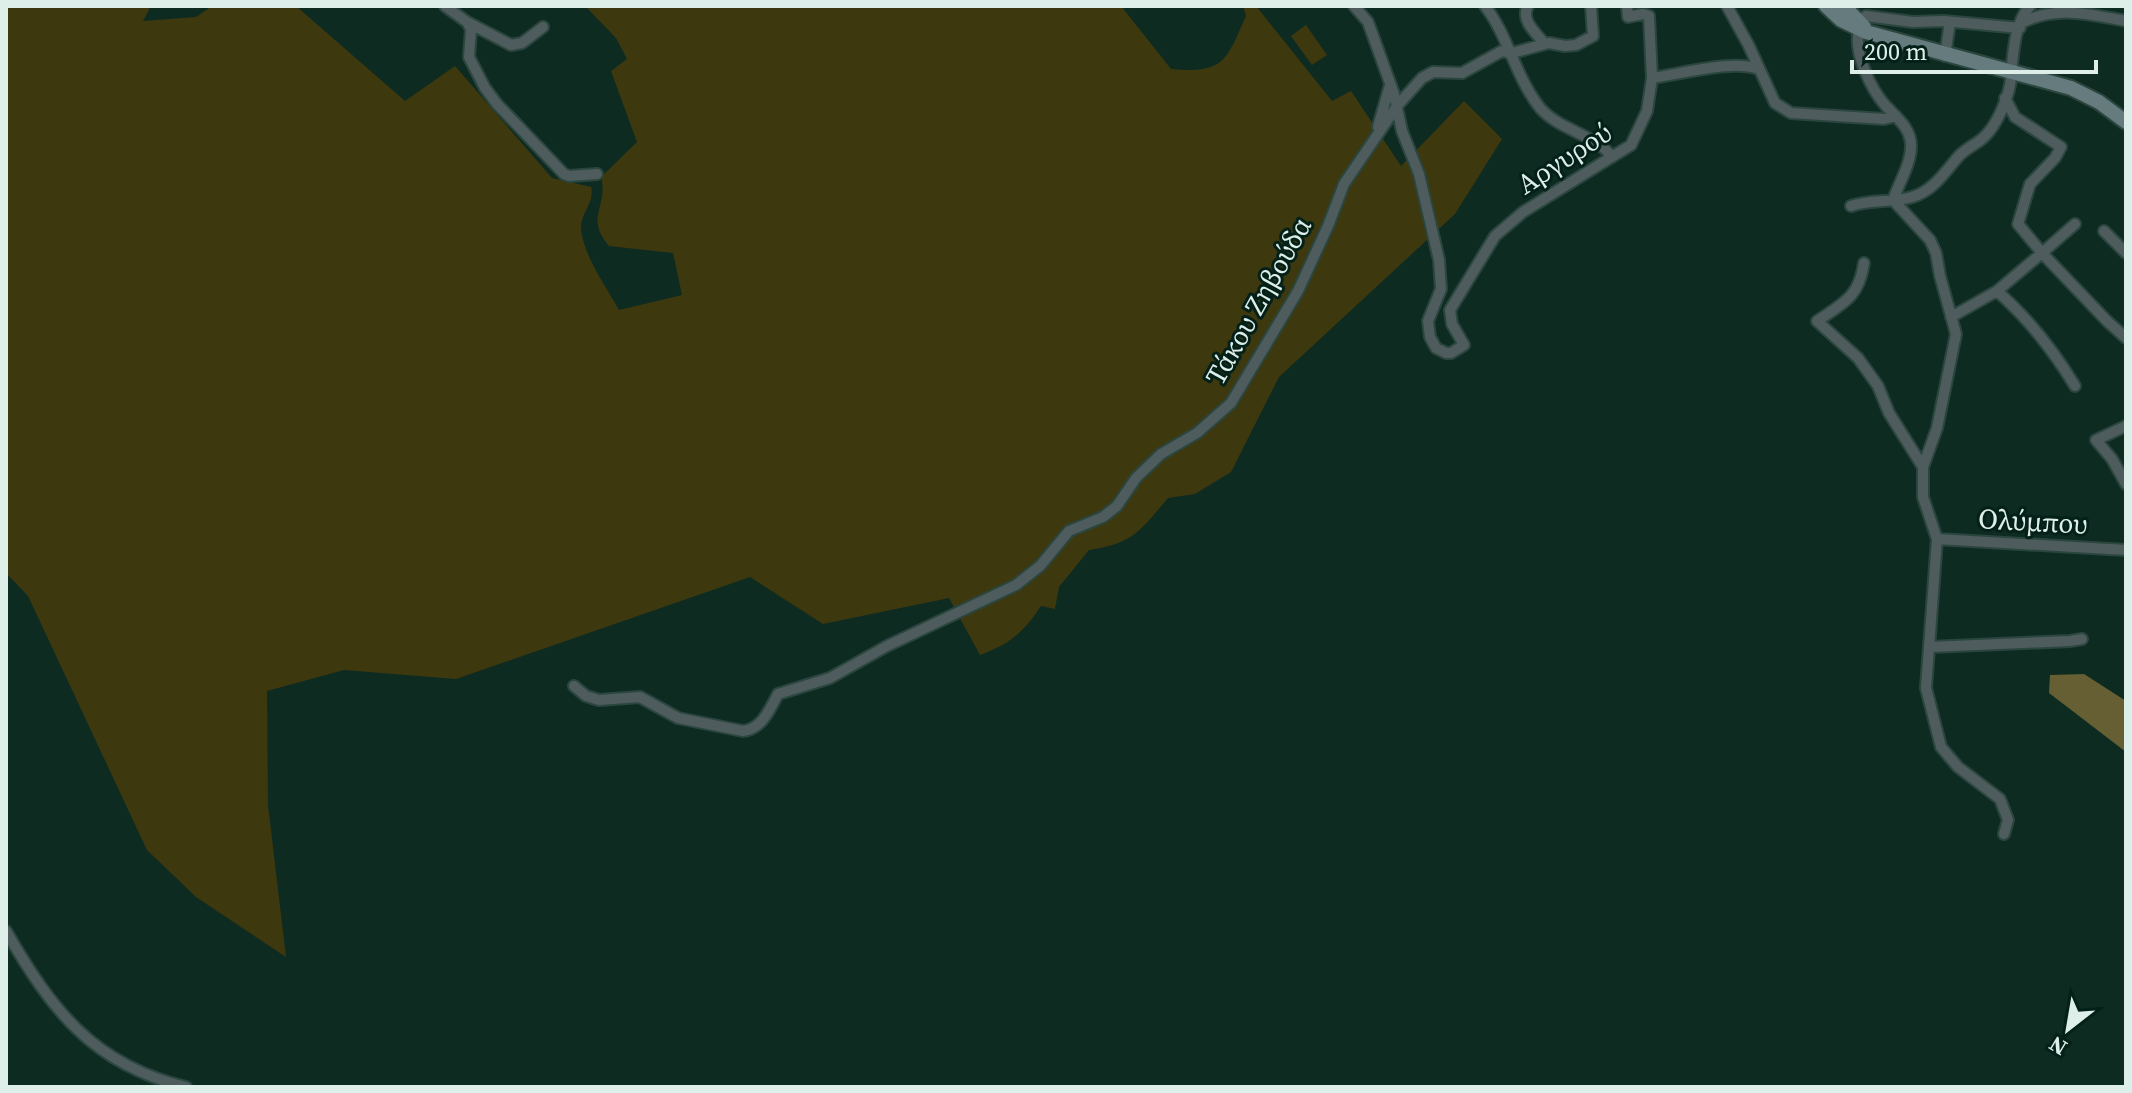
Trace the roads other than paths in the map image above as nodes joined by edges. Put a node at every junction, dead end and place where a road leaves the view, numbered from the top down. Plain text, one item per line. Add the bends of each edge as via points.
1 (445, 6) edge
2 (1354, 6) edge
3 (1485, 6) edge
4 (1528, 6) edge
5 (1591, 6) edge
6 (1627, 6) edge
7 (1727, 6) edge
8 (2030, 6) edge
9 (2048, 9) edge
10 (1848, 17) edge
11 (2126, 21) edge
12 (467, 22) junction
13 (1950, 22) junction
14 (2021, 26) junction
15 (543, 27) dead end
16 (1545, 44) junction
17 (1512, 53) junction
18 (1945, 56) junction
19 (1759, 69) junction
20 (2011, 72) junction
21 (1652, 78) junction
22 (1390, 83) junction
23 (2005, 98) junction
24 (1397, 106) junction
25 (1896, 116) junction
26 (2126, 122) edge
27 (1376, 136) junction
28 (1612, 157) junction
29 (597, 174) dead end
30 (1893, 200) junction
31 (1851, 206) dead end
32 (2075, 224) dead end
33 (2104, 231) dead end
34 (2042, 253) junction
35 (2126, 253) edge
36 (1864, 263) dead end
37 (1997, 291) junction
38 (1951, 317) junction
39 (2126, 338) edge
40 (2075, 386) dead end
41 (2126, 426) edge
42 (1923, 467) junction
43 (2126, 484) edge
44 (1937, 539) junction
45 (2126, 550) edge
46 (2082, 639) dead end
47 (1930, 647) junction
48 (574, 686) dead end
49 (2004, 834) dead end
50 (6, 931) edge
51 (186, 1087) edge

1 - 12 street
2 - 22 street via 1368,22
3 - 17 street
4 - 16 street via 1526,18
5 - 16 street, Τάκου Ζηβούδα via 1591,38 1565,46
6 - 21 street, Αργυρού via 1628,17 1649,16
7 - 19 street
8 - 14 street
9 - 11 street
9 - 14 street
10 - 13 street
10 - 18 main road
10 - 25 street via 1869,79
12 - 15 street via 511,45
12 - 29 street via 472,35 469,57 497,104 565,175
13 - 14 street
13 - 18 street
14 - 20 street
16 - 17 street, Τάκου Ζηβούδα
17 - 24 street, Τάκου Ζηβούδα via 1499,52 1462,73 1427,75
17 - 28 street via 1543,111
18 - 20 main road
19 - 21 street via 1725,66
19 - 25 street via 1775,103 1791,113
20 - 23 street
20 - 26 main road via 2078,91
21 - 28 street, Αργυρού via 1643,122 1631,145
22 - 24 street
22 - 27 street
23 - 30 street via 1988,134 1962,153 1945,176 1913,197
23 - 34 street via 2015,117 2061,147 2030,184 2018,219
24 - 27 street, Τάκου Ζηβούδα
24 - 28 street, Αργυρού via 1439,260 1441,289 1428,321 1430,337 1446,353 1464,345 1450,317 1452,305 1495,236 1523,212
25 - 30 street via 1911,145
27 - 48 street, Τάκου Ζηβούδα via 1344,184 1298,291 1231,403 1197,433 1161,454 1117,506 1069,531 1016,585 830,678 778,694 751,730 678,718 640,697 599,700
30 - 31 street
30 - 38 street via 1930,240
32 - 34 street
33 - 35 street
34 - 37 street
34 - 39 street
36 - 42 street via 1859,288 1817,321 1865,367
37 - 38 street
37 - 40 street via 2037,331
38 - 42 street via 1956,334 1937,428
41 - 43 street via 2096,440
42 - 44 street via 1923,497
44 - 45 street, Ολύμπου
44 - 47 street
46 - 47 street
47 - 49 street via 1926,688 1941,747 2000,799 2008,820
50 - 51 street via 44,994 91,1042 135,1070

